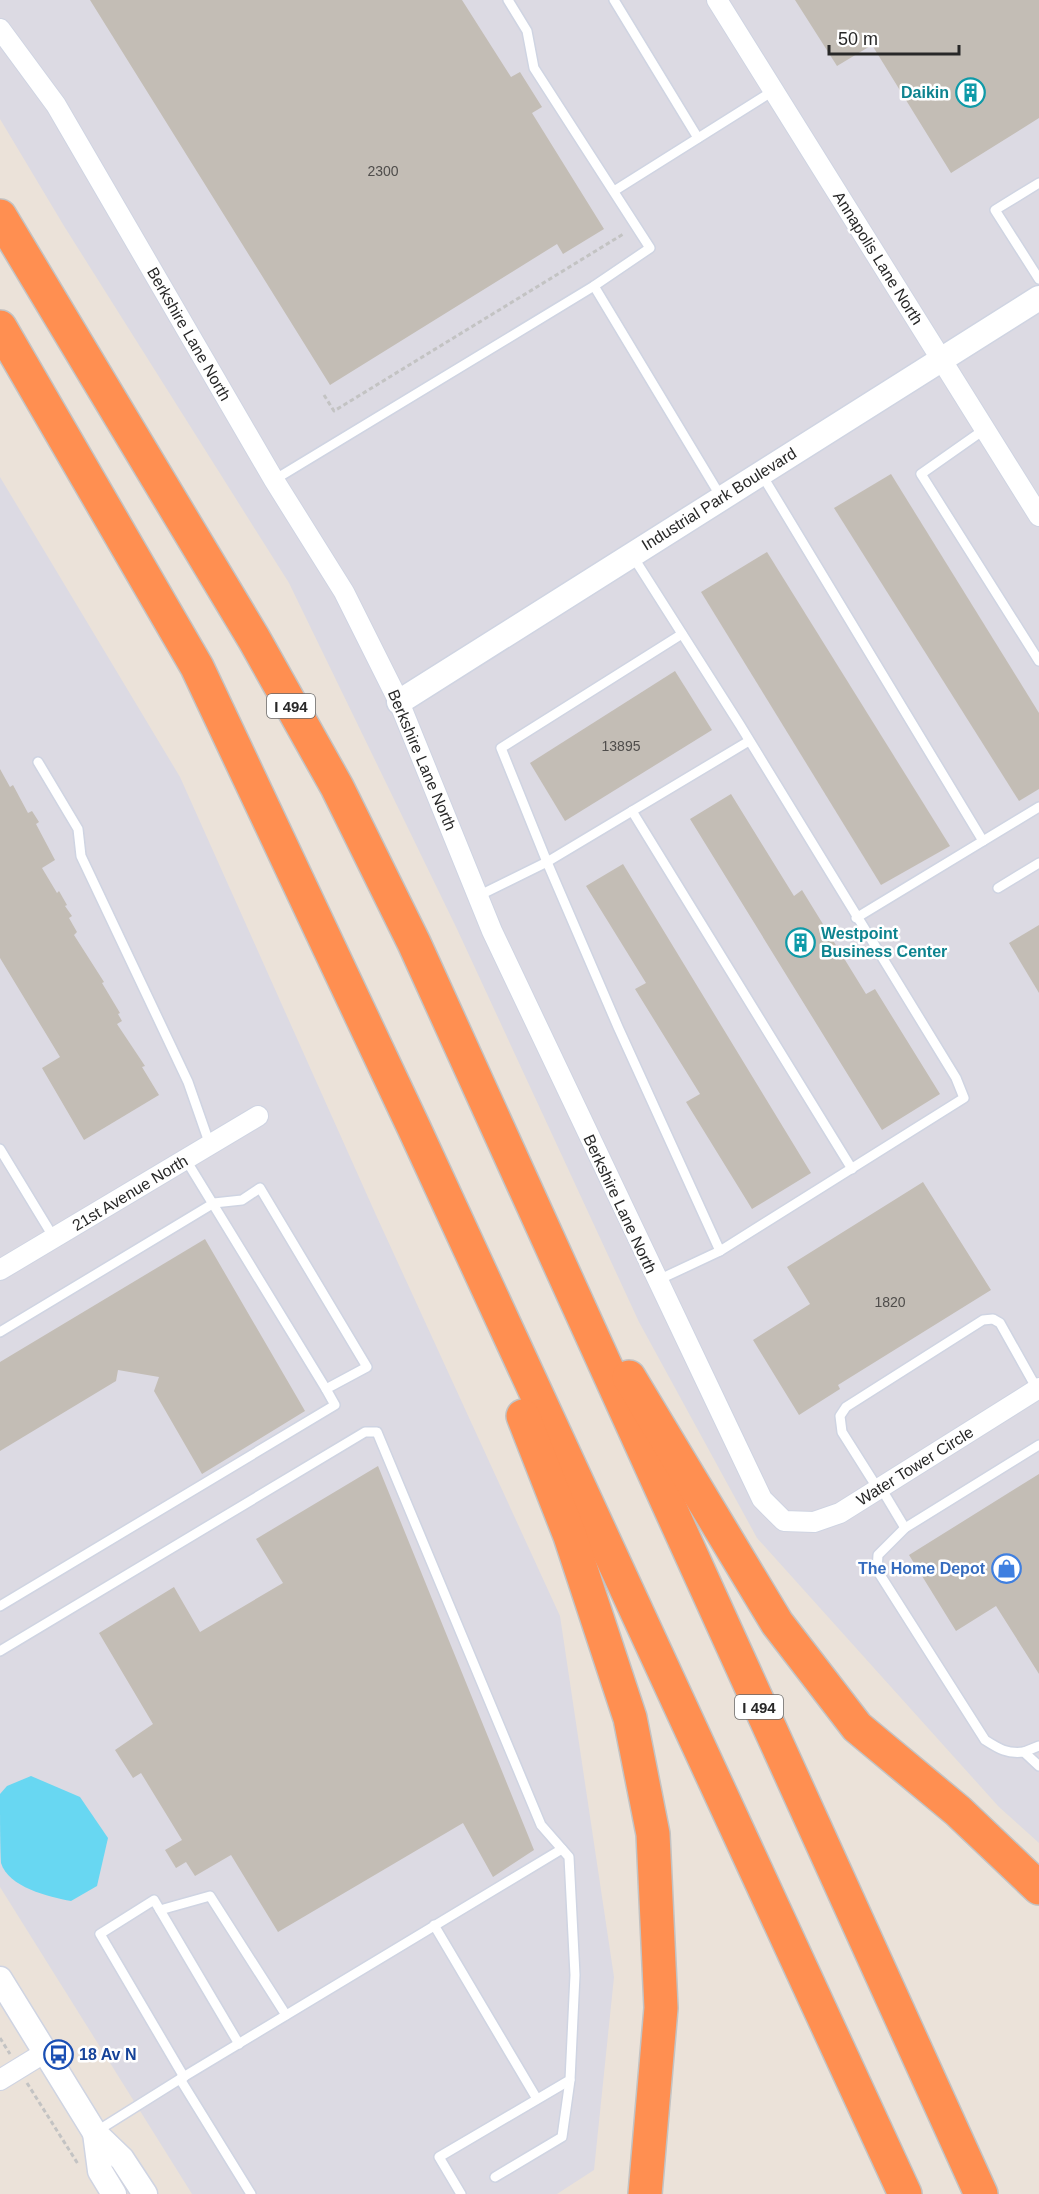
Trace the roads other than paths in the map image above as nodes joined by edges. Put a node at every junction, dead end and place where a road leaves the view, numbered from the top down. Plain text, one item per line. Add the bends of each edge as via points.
1 (508, 0) edge
2 (614, 0) edge
3 (717, 0) edge
4 (0, 29) edge
5 (774, 91) junction
6 (698, 138) junction
7 (1039, 183) edge
8 (614, 191) junction
9 (0, 216) edge
10 (1039, 279) edge
11 (594, 286) junction
12 (1039, 298) edge
13 (0, 327) edge
14 (942, 360) junction
15 (985, 429) junction
16 (761, 472) junction
17 (274, 480) junction
18 (721, 497) junction
19 (1039, 516) edge
20 (631, 554) junction
21 (682, 634) junction
22 (1039, 661) edge
23 (399, 702) junction
24 (749, 741) junction
25 (38, 762) dead end
26 (1039, 807) edge
27 (632, 811) junction
28 (983, 841) junction
29 (547, 862) junction
30 (1039, 863) edge
31 (998, 888) dead end
32 (478, 896) junction
33 (856, 918) junction
34 (258, 1116) dead end
35 (210, 1145) junction
36 (0, 1149) edge
37 (186, 1160) junction
38 (852, 1168) junction
39 (214, 1203) junction
40 (539, 1219) junction
41 (54, 1238) junction
42 (720, 1251) junction
43 (0, 1270) edge
44 (656, 1281) junction
45 (487, 1288) junction
46 (0, 1332) edge
47 (326, 1389) junction
48 (1038, 1389) edge
49 (1039, 1445) edge
50 (879, 1489) junction
51 (784, 1521) joint
52 (905, 1527) junction
53 (0, 1606) edge
54 (0, 1651) edge
55 (1039, 1746) edge
56 (1024, 1752) junction
57 (1039, 1766) edge
58 (562, 1849) junction
59 (1039, 1888) edge
60 (160, 1910) junction
61 (434, 1925) junction
62 (0, 1979) edge
63 (286, 2015) junction
64 (239, 2044) junction
65 (44, 2053) junction
66 (182, 2078) junction
67 (0, 2080) edge
68 (570, 2080) junction
69 (537, 2099) junction
70 (94, 2133) junction
71 (495, 2177) dead end
72 (114, 2194) edge
73 (145, 2194) edge
74 (251, 2194) edge
75 (461, 2194) edge
76 (645, 2194) edge
77 (905, 2194) edge
78 (981, 2194) edge

1 - 8 lane via 527,31 534,68
2 - 6 lane
3 - 5 street, Annapolis Lane North
4 - 17 street, Berkshire Lane North via 56,105
5 - 6 lane
5 - 14 street, Annapolis Lane North
6 - 8 lane
7 - 10 lane via 995,210
8 - 11 lane via 650,248
9 - 40 highway, I 494 via 179,511 337,787 414,943
11 - 17 lane
11 - 18 lane
12 - 14 street, Industrial Park Boulevard
13 - 45 highway via 197,667
14 - 15 street, Annapolis Lane North
14 - 16 street, Industrial Park Boulevard
15 - 19 street, Annapolis Lane North
15 - 22 lane via 921,474
16 - 18 street, Industrial Park Boulevard
16 - 28 lane
17 - 23 street, Berkshire Lane North via 344,592
18 - 20 street, Industrial Park Boulevard
20 - 21 lane
20 - 23 street, Industrial Park Boulevard
21 - 24 lane
21 - 29 lane via 501,748
23 - 32 street, Berkshire Lane North
24 - 27 lane
24 - 33 lane
25 - 35 lane via 78,829 81,856 188,1082
26 - 28 lane
27 - 29 lane
27 - 38 lane
28 - 33 lane
29 - 32 lane
29 - 42 lane
30 - 31 lane
32 - 44 street, Berkshire Lane North
33 - 38 lane via 956,1078 964,1098
34 - 35 street, 21st Avenue North
35 - 37 street, 21st Avenue North
36 - 41 lane
37 - 39 lane
37 - 41 street, 21st Avenue North
38 - 42 lane
39 - 46 lane
39 - 47 lane
39 - 47 lane via 242,1200 260,1188 367,1367
40 - 59 highway via 777,1623 857,1727 958,1811
40 - 78 highway, I 494
41 - 43 street, 21st Avenue North
42 - 44 lane
44 - 51 street, Berkshire Lane North via 762,1499
45 - 76 highway via 495,1343 570,1536 630,1718 653,1834 661,2008
45 - 77 highway
47 - 53 lane via 335,1405
48 - 50 street, Water Tower Circle
48 - 50 lane via 999,1323 993,1319 973,1326 846,1407 840,1416 842,1432
49 - 52 lane
50 - 51 street, Water Tower Circle via 840,1513 814,1522
50 - 52 lane
52 - 56 lane via 878,1555 877,1570 985,1740 1012,1754
54 - 58 lane via 365,1432 377,1432 541,1825
55 - 56 lane
56 - 57 lane
58 - 61 lane
58 - 68 lane via 569,1857 575,1976
60 - 63 lane via 210,1896
60 - 64 lane
60 - 66 lane via 154,1900 100,1934
61 - 63 lane
61 - 69 lane
62 - 65 street
63 - 64 lane
64 - 66 lane
65 - 67 street
65 - 70 street
66 - 70 lane
66 - 74 lane
68 - 69 lane
68 - 71 lane via 562,2137
69 - 75 lane via 439,2157
70 - 72 street via 100,2171
70 - 73 street via 122,2159

